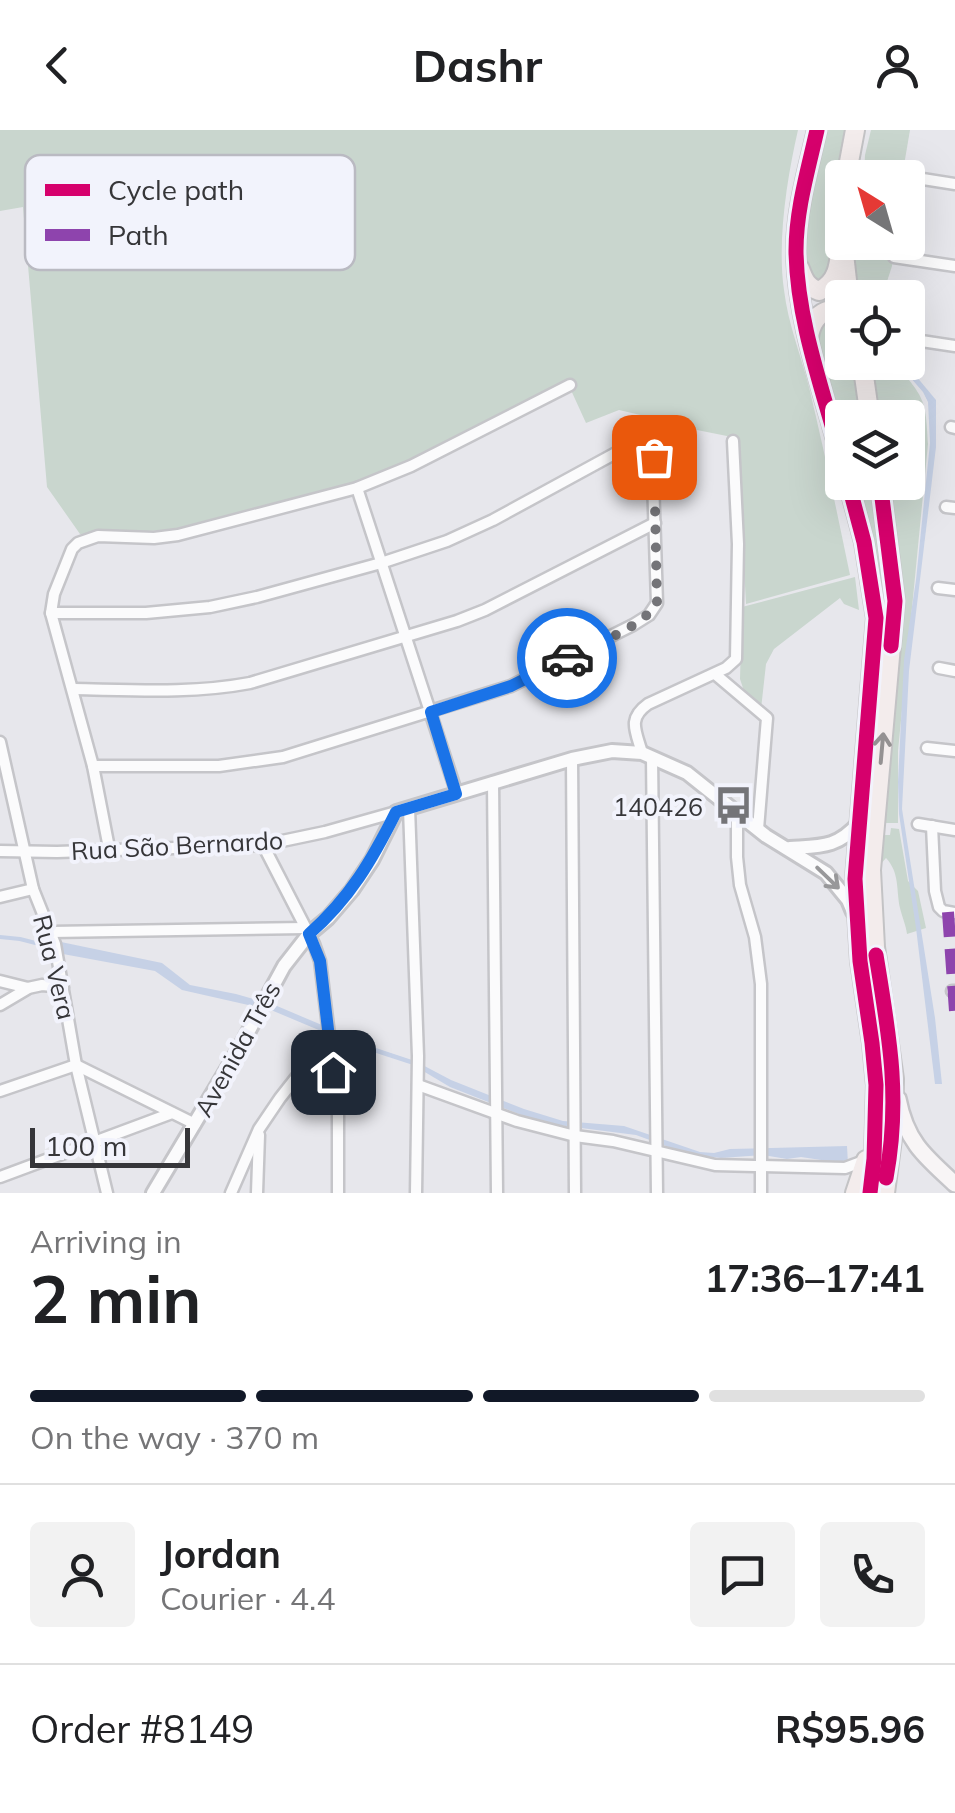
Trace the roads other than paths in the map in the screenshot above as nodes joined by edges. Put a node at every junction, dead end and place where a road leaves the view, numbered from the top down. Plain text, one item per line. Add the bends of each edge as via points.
1 (817, 130) edge
2 (856, 133) edge
3 (850, 160) edge
4 (925, 179) edge
5 (955, 184) edge
6 (838, 260) edge
7 (914, 260) edge
8 (798, 264) junction
9 (955, 266) edge
10 (825, 312) edge
11 (809, 340) junction
12 (925, 342) edge
13 (955, 346) edge
14 (570, 385) dead end
15 (825, 400) edge
16 (733, 441) dead end
17 (356, 488) junction
18 (853, 500) edge
19 (882, 500) edge
20 (655, 523) junction
21 (381, 563) junction
22 (938, 588) dead end
23 (955, 590) edge
24 (52, 613) junction
25 (406, 637) junction
26 (939, 668) dead end
27 (955, 670) edge
28 (715, 674) junction
29 (74, 690) junction
30 (431, 712) junction
31 (0, 742) edge
32 (927, 748) dead end
33 (955, 751) edge
34 (647, 755) junction
35 (572, 758) junction
36 (93, 766) junction
37 (492, 782) junction
38 (456, 794) junction
39 (403, 810) junction
40 (736, 812) junction
41 (859, 823) junction
42 (918, 824) dead end
43 (932, 826) junction
44 (758, 829) junction
45 (955, 830) edge
46 (263, 844) junction
47 (108, 848) junction
48 (788, 848) junction
49 (25, 850) junction
50 (0, 851) edge
51 (33, 889) junction
52 (0, 898) edge
53 (952, 913) edge
54 (857, 919) junction
55 (307, 931) junction
56 (50, 932) junction
57 (0, 981) edge
58 (63, 987) junction
59 (28, 988) junction
60 (0, 1005) edge
61 (328, 1037) junction
62 (76, 1065) junction
63 (894, 1079) junction
64 (418, 1085) junction
65 (0, 1092) edge
66 (497, 1110) junction
67 (172, 1113) junction
68 (194, 1124) junction
69 (259, 1129) junction
70 (575, 1133) junction
71 (94, 1141) junction
72 (656, 1148) junction
73 (870, 1159) junction
74 (761, 1163) junction
75 (0, 1177) edge
76 (955, 1184) edge
77 (107, 1193) edge
78 (153, 1193) edge
79 (232, 1193) edge
80 (257, 1193) edge
81 (338, 1193) edge
82 (416, 1193) edge
83 (497, 1193) edge
84 (575, 1193) edge
85 (657, 1193) edge
86 (761, 1193) edge
87 (854, 1193) edge
88 (870, 1193) edge
89 (885, 1193) edge

1 - 8 highway via 802,196
2 - 3 highway
4 - 5 street
6 - 8 highway via 832,283 819,290 807,285
7 - 9 street
8 - 11 highway
10 - 11 highway
11 - 15 highway
12 - 13 street
14 - 17 street
16 - 28 street via 737,654
17 - 21 street
17 - 24 street via 178,535 84,539 72,550
18 - 41 highway via 876,618
63 -> 19 highway via 874,947 871,870 895,601
20 - 21 street via 654,457 642,440 462,534
20 - 25 street via 485,610
20 - 30 street via 658,594 650,615 511,686
21 - 24 street via 210,606
21 - 25 street
22 - 23 street
24 - 29 street
25 - 29 street via 227,687
25 - 30 street
26 - 27 street
28 - 34 street via 638,712 634,721
28 - 44 street via 767,718
29 - 36 street
30 - 36 street via 248,764
30 - 38 street
31 - 49 street, Rua Vera
32 - 33 street
34 - 35 street, Rua São Bernardo via 612,751
34 - 40 street via 687,773
34 - 72 street
35 - 37 street, Rua São Bernardo
35 - 70 street
36 - 47 street
37 - 38 street, Rua São Bernardo
37 - 66 street
38 - 39 street, Rua São Bernardo
39 - 46 street, Rua São Bernardo
39 - 55 street, Avenida Três via 352,890
39 - 64 street
40 - 44 street
40 - 74 street via 740,885 761,984
41 - 48 street via 830,845
41 - 54 highway
42 - 43 street
43 - 45 street
43 - 53 street via 936,900
44 - 48 street
46 - 47 street, Rua São Bernardo
46 - 55 street
47 - 49 street, Rua São Bernardo
48 -> 54 street via 826,872
49 - 50 street, Rua São Bernardo
49 - 51 street, Rua Vera
51 - 52 street
51 - 56 street, Rua Vera
54 - 73 highway via 876,1085
55 - 56 street
55 - 61 street via 320,961
55 - 68 street, Avenida Três
56 - 58 street, Rua Vera
57 - 59 street
58 - 59 street
58 - 62 street, Rua Vera
59 - 60 street
61 - 69 street
61 - 81 street via 338,1108
62 - 65 street
62 - 67 street
62 - 71 street, Rua Vera
63 - 76 main road via 913,1142
63 - 89 highway
64 - 66 street
64 - 82 street
66 - 70 street
66 - 83 street
67 - 68 street
67 - 71 street
68 - 78 street, Avenida Três
69 - 79 street
69 - 80 street
70 - 72 street
70 - 84 street
71 - 75 street
71 - 77 street, Rua Vera
72 - 74 street via 714,1165
72 - 85 street
73 - 74 street via 845,1168
73 - 87 highway
73 - 88 highway
74 - 86 street

